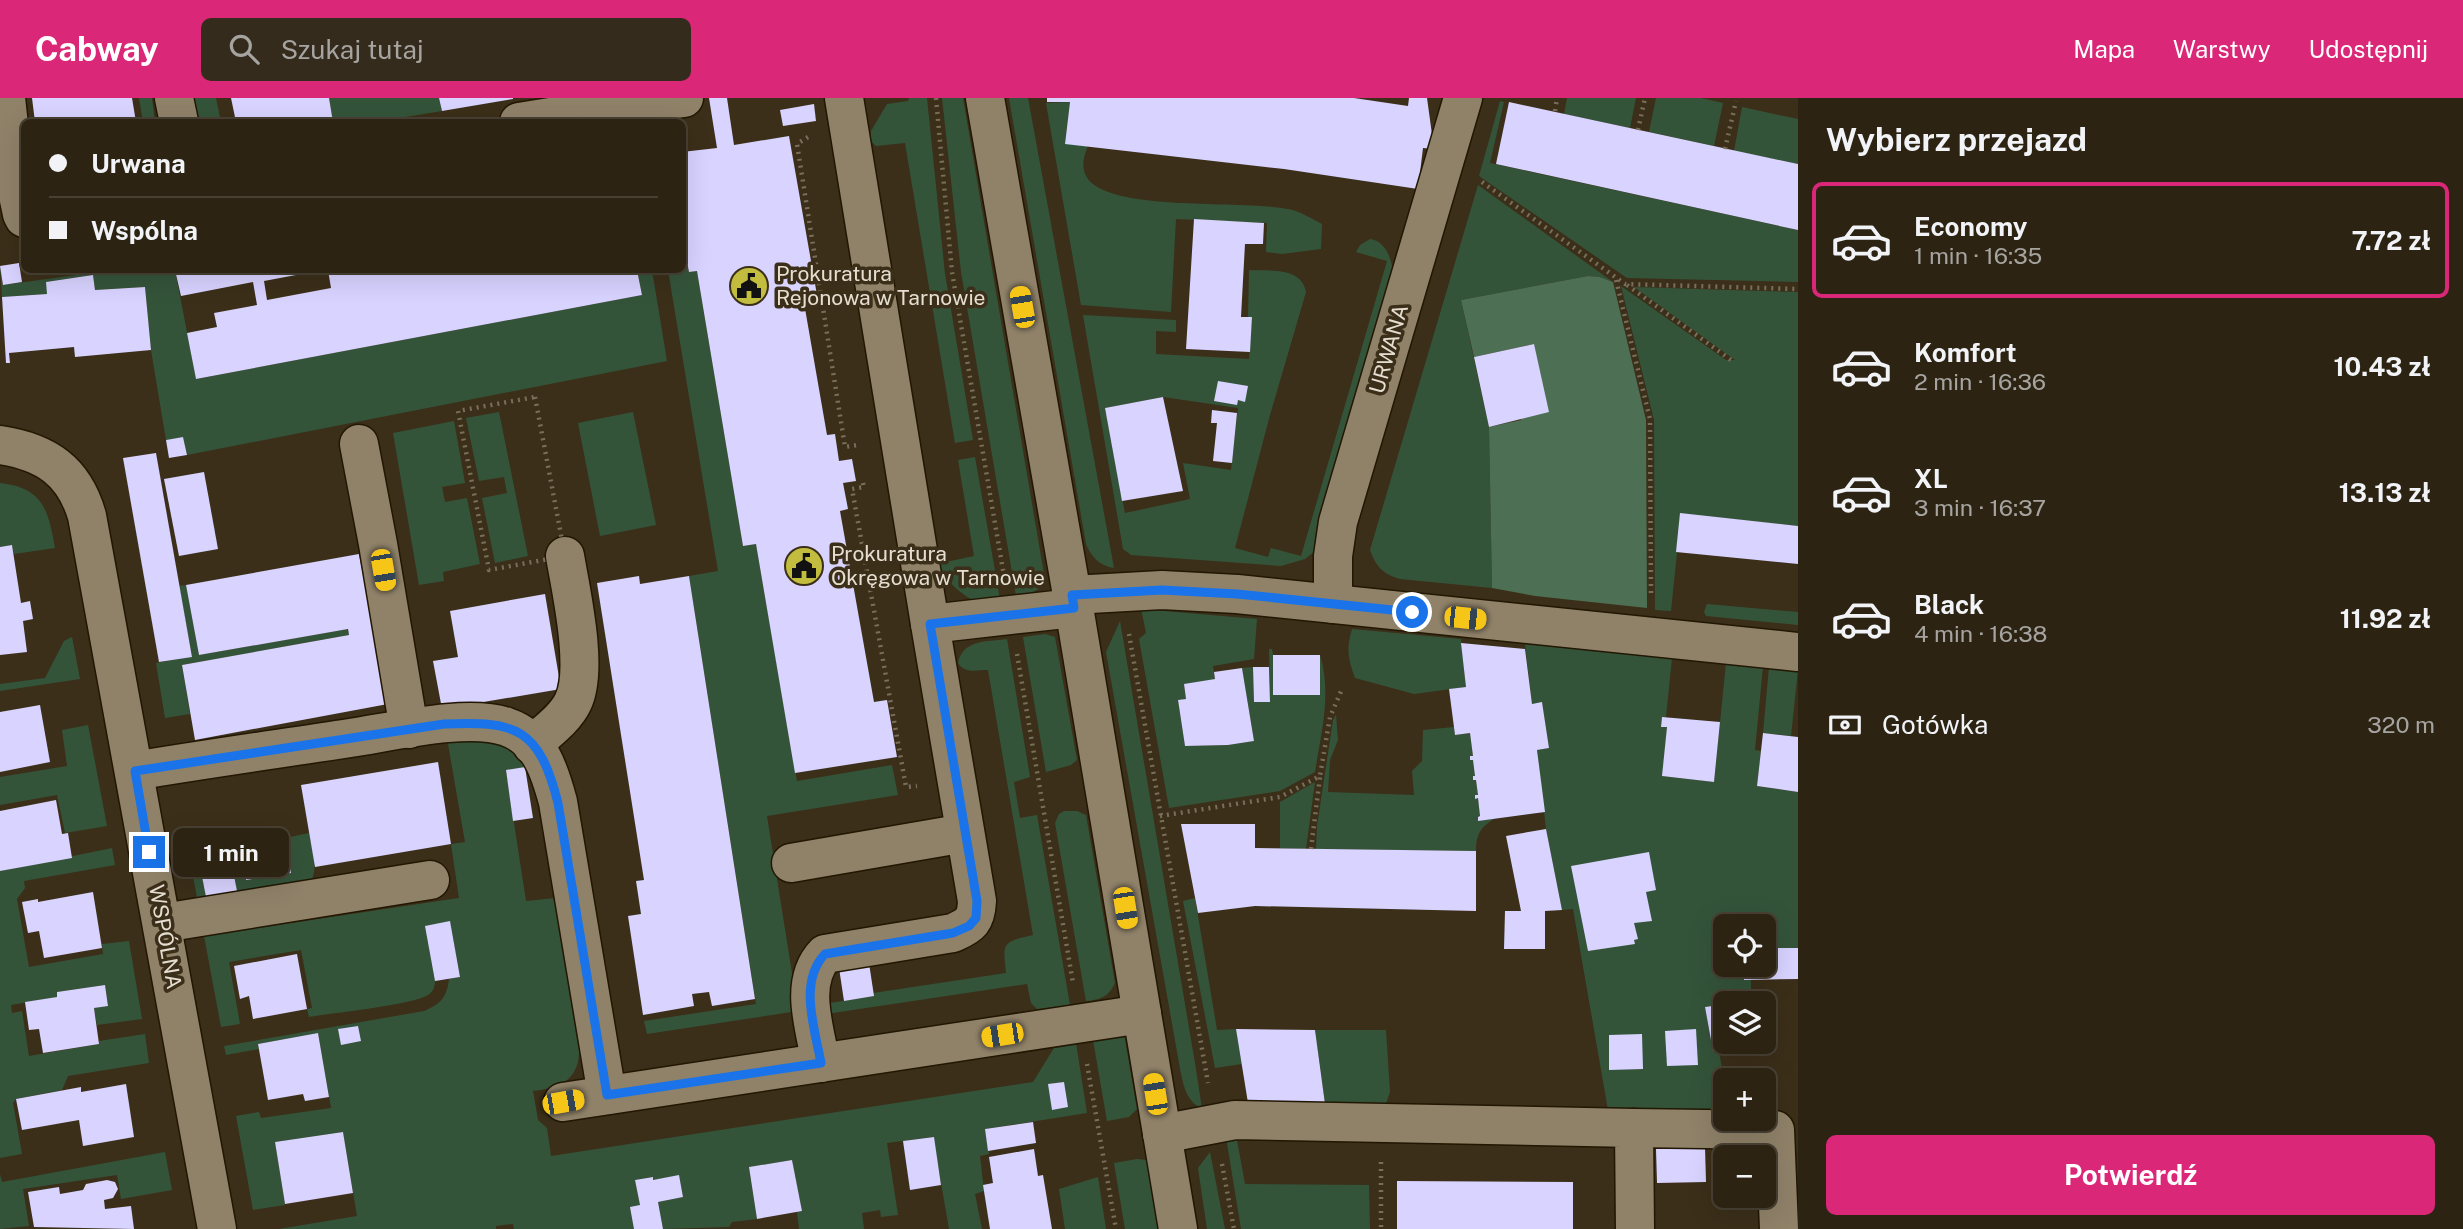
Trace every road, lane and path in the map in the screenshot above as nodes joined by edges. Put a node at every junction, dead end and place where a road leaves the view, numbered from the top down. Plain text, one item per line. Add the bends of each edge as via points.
1 (6, 98) edge
2 (174, 98) edge
3 (684, 98) edge
4 (844, 98) edge
5 (936, 98) edge
6 (985, 98) edge
7 (1463, 98) edge
8 (1557, 98) edge
9 (1645, 98) edge
10 (1736, 101) dead end
11 (600, 110) edge
12 (1555, 111) dead end
13 (178, 119) edge
14 (539, 119) edge
15 (1638, 130) dead end
16 (816, 131) dead end
17 (1725, 149) dead end
18 (1473, 176) dead end
19 (21, 209) edge
20 (1615, 279) junction
21 (1625, 284) junction
22 (1798, 289) edge
23 (1731, 360) dead end
24 (359, 444) dead end
25 (0, 445) edge
26 (859, 456) dead end
27 (863, 477) dead end
28 (565, 556) junction
29 (1123, 593) junction
30 (1073, 601) junction
31 (1333, 604) junction
32 (1010, 614) junction
33 (930, 624) junction
34 (1650, 637) junction
35 (1798, 652) edge
36 (1342, 689) dead end
37 (409, 729) junction
38 (532, 745) junction
39 (135, 771) junction
40 (1320, 776) junction
41 (919, 785) dead end
42 (1160, 816) junction
43 (965, 833) junction
44 (1311, 849) dead end
45 (791, 863) dead end
46 (430, 880) dead end
47 (163, 923) junction
48 (1142, 1014) junction
49 (1080, 1024) junction
50 (821, 1063) junction
51 (607, 1095) junction
52 (563, 1102) dead end
53 (1380, 1123) junction
54 (1215, 1124) junction
55 (1634, 1128) junction
56 (1162, 1135) junction
57 (217, 1229) edge
58 (1116, 1229) edge
59 (1178, 1229) edge
60 (1234, 1229) edge
61 (1381, 1229) edge
62 (1634, 1229) edge
63 (1779, 1229) edge

1 - 19 street
2 - 13 street
3 - 11 street
4 - 33 street
5 - 32 path via 953,272
6 - 30 street
7 - 31 street, URWANA via 1338,522
8 - 12 path
9 - 15 path
10 - 17 path
11 - 14 street
16 - 26 path via 797,144 845,447 857,445
18 - 20 path
20 - 21 path
20 - 34 path via 1650,419
21 - 22 path
21 - 23 path
24 - 37 street
25 - 39 street, WSPÓLNA via 42,457 70,479 82,496
27 - 41 path via 864,487 852,489 906,788
28 - 28 path via 535,397 458,411 489,570
28 - 38 street via 578,637 578,687 565,715
29 - 30 street
29 - 31 street via 1162,590
29 - 42 path
30 - 32 street
30 - 48 street
31 - 34 street
32 - 33 street
32 - 49 path
33 - 43 street
34 - 35 street
36 - 40 path via 1330,717
37 - 38 street via 497,724 518,732
37 - 39 street
38 - 51 street via 544,757 558,803
39 - 47 street, WSPÓLNA
40 - 42 path via 1280,797
40 - 44 path
42 - 54 path
43 - 45 street
43 - 50 street via 977,901 976,918 969,926 953,933 835,951 817,962 810,994
46 - 47 street
47 - 57 street, WSPÓLNA
48 - 49 street
48 - 56 street
49 - 50 street
49 - 58 path
50 - 51 street
51 - 52 street
53 - 54 street via 1235,1120
53 - 55 street
53 - 61 path
54 - 56 street
54 - 60 path
55 - 62 street
55 - 63 street via 1775,1130
56 - 59 street

